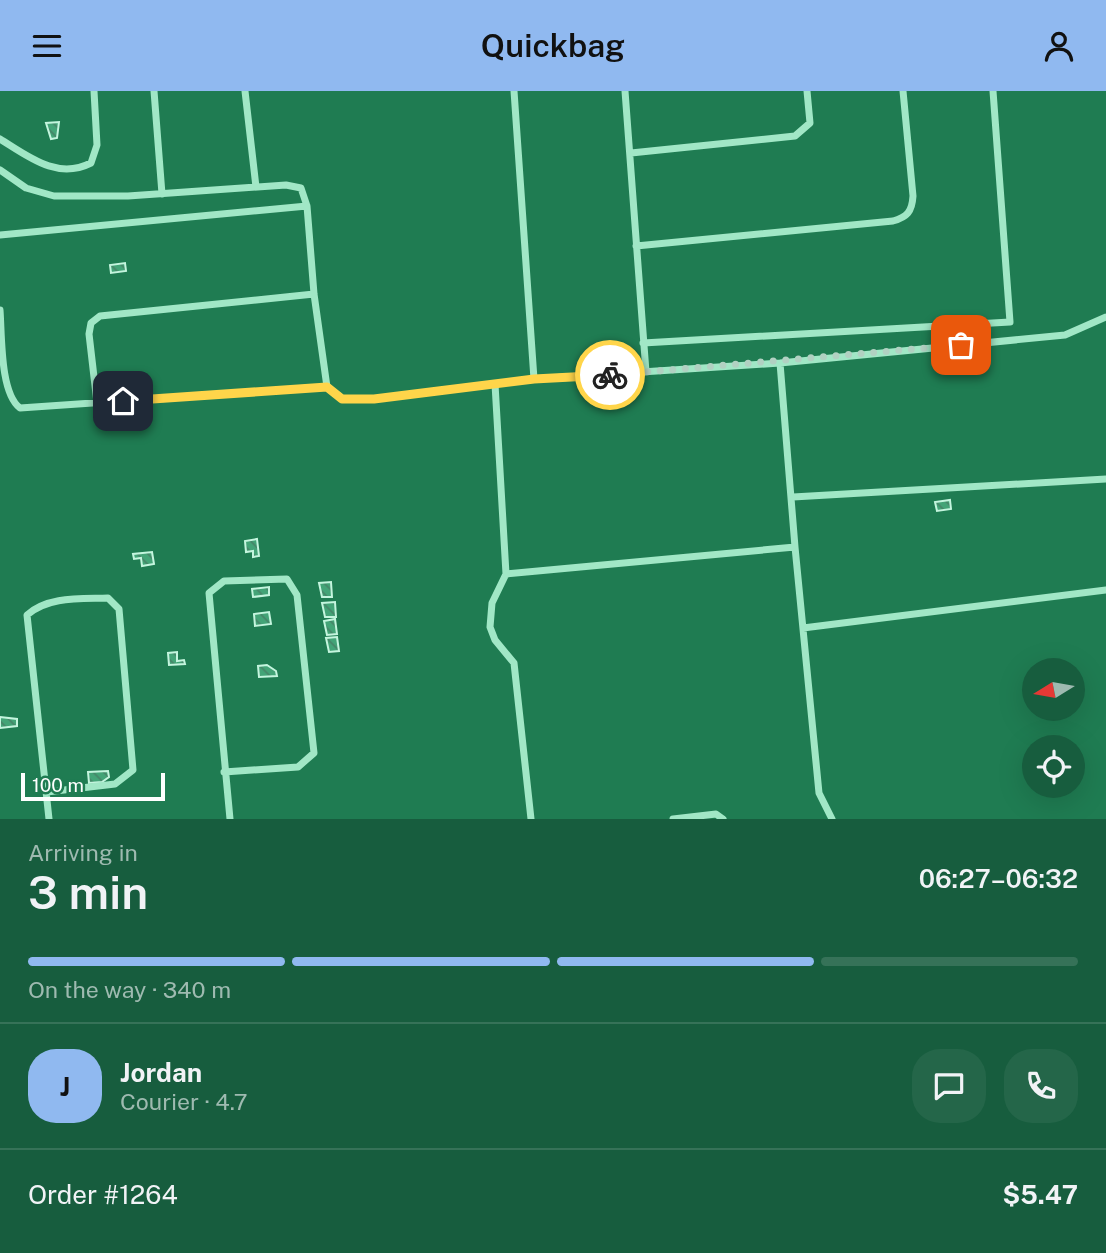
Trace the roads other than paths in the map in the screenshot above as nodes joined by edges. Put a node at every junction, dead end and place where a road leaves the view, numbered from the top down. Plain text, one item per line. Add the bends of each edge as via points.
1 (94, 91) edge
2 (154, 91) edge
3 (245, 91) edge
4 (514, 91) edge
5 (625, 91) edge
6 (807, 91) edge
7 (903, 91) edge
8 (993, 91) edge
9 (0, 139) edge
10 (631, 153) junction
11 (0, 170) edge
12 (256, 187) junction
13 (162, 194) junction
14 (307, 206) junction
15 (0, 235) edge
16 (636, 246) junction
17 (314, 294) junction
18 (0, 310) edge
19 (1106, 317) edge
20 (643, 343) junction
21 (780, 363) junction
22 (646, 372) junction
23 (534, 379) junction
24 (495, 384) junction
25 (327, 387) junction
26 (97, 403) junction
27 (1106, 479) edge
28 (793, 497) junction
29 (795, 547) junction
30 (506, 574) junction
31 (1106, 590) edge
32 (803, 628) junction
33 (224, 772) junction
34 (47, 792) junction
35 (50, 819) edge
36 (230, 819) edge
37 (530, 819) edge
38 (673, 819) edge
39 (723, 819) edge
40 (832, 819) edge

1 - 9 street via 97,145 91,163 69,170 51,168
2 - 13 street
3 - 12 street
4 - 23 street
5 - 10 street
6 - 10 street via 810,124 795,136
7 - 16 street via 913,196 910,213 904,218
8 - 20 street via 1010,322
10 - 16 street
11 - 13 street via 45,195
12 - 13 street
12 - 14 street via 301,188
14 - 15 street
14 - 17 street
16 - 20 street
17 - 25 street
17 - 26 street via 100,316 91,323 89,334
18 - 26 street via 5,387 11,403 32,409
19 - 21 street via 1065,335
20 - 22 street
21 - 22 street
21 - 28 street
22 - 23 street
23 - 24 street
24 - 25 street via 356,399 338,397
24 - 30 street
25 - 26 street
27 - 28 street
28 - 29 street
29 - 30 street
29 - 32 street
30 - 37 street via 492,603 490,627 514,663
31 - 32 street
32 - 40 street via 820,793
33 - 33 street via 209,593 224,581 287,579 297,595 314,753 298,767
33 - 36 street
34 - 34 street via 115,784 133,771 119,609 108,598 64,600 37,606 27,615
34 - 35 street
38 - 39 street via 716,814

